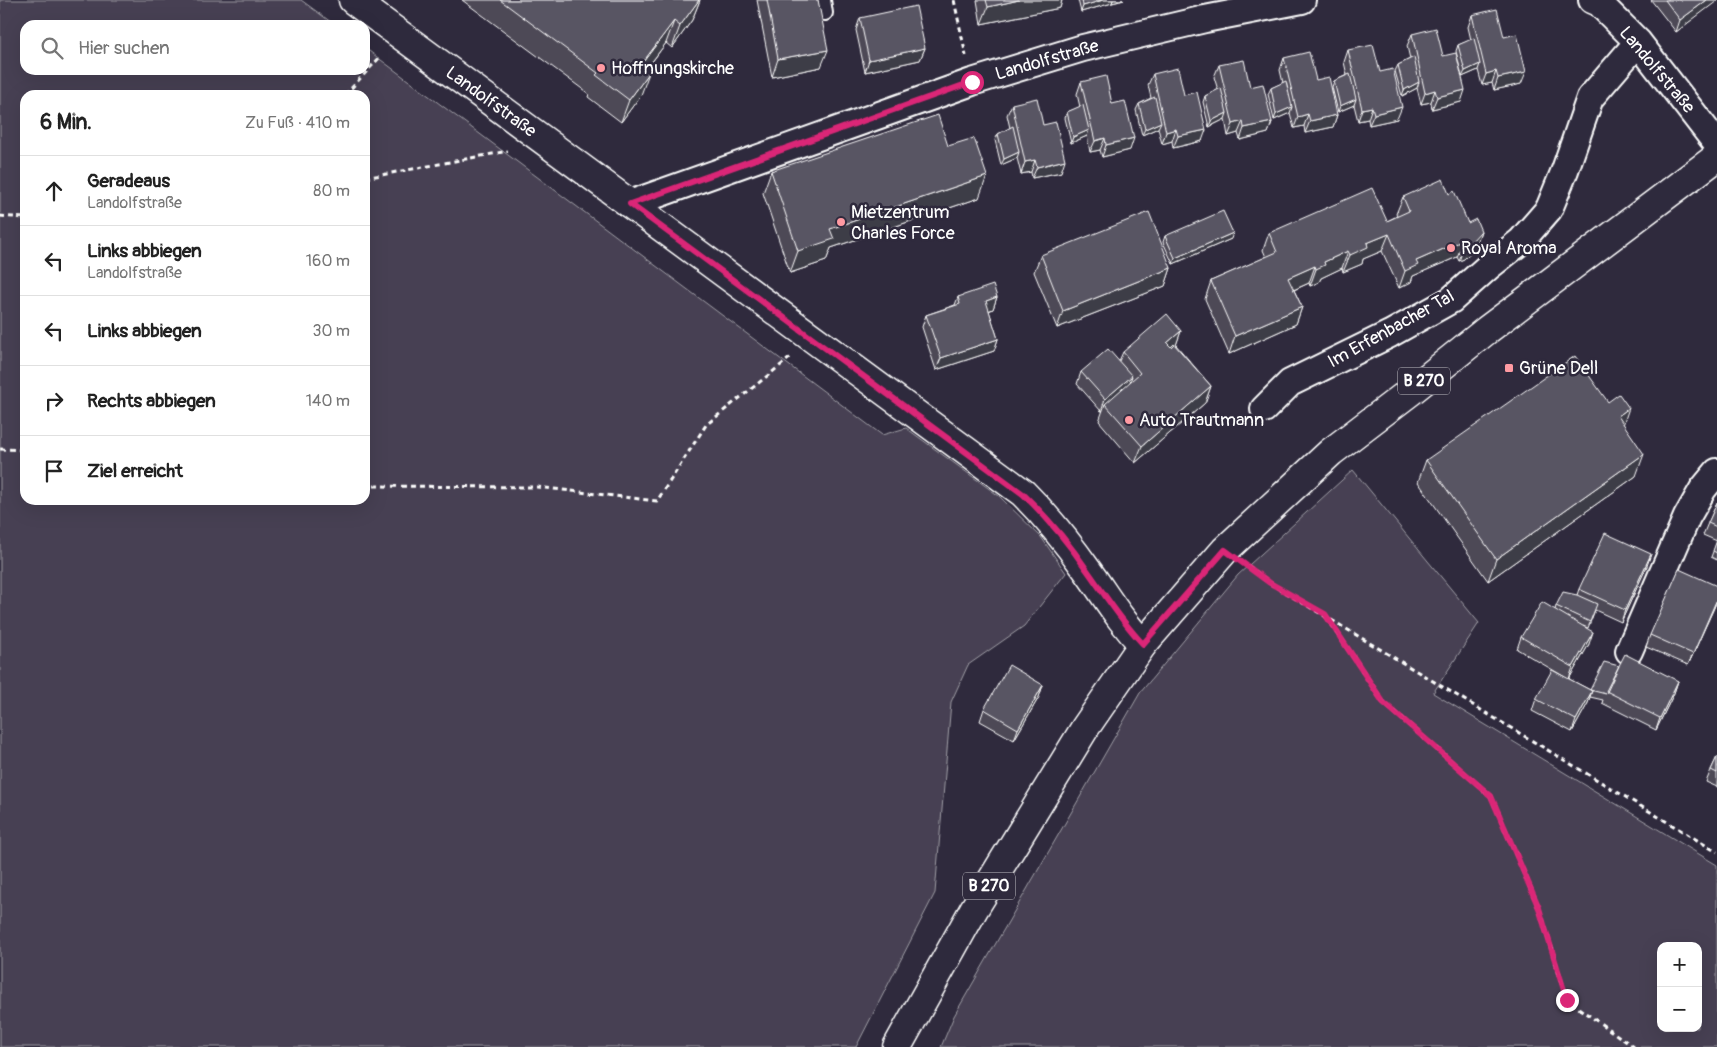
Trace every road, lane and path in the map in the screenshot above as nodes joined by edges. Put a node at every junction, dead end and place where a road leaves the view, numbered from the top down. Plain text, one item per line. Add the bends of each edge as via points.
1 (352, 0) edge
2 (954, 0) edge
3 (1302, 0) edge
4 (1592, 0) edge
5 (400, 35) junction
6 (1638, 42) junction
7 (370, 68) edge
8 (363, 75) edge
9 (972, 82) junction
10 (350, 90) edge
11 (548, 143) junction
12 (1717, 144) edge
13 (1717, 157) edge
14 (370, 177) edge
15 (630, 204) junction
16 (0, 216) edge
17 (20, 218) edge
18 (813, 339) junction
19 (1264, 409) dead end
20 (0, 449) edge
21 (20, 450) edge
22 (1717, 472) edge
23 (370, 486) edge
24 (1225, 550) junction
25 (1325, 614) junction
26 (1143, 644) junction
27 (1629, 651) dead end
28 (1717, 852) edge
29 (897, 1047) edge
30 (1634, 1047) edge

1 - 5 main road, Landolfstraße
2 - 9 path
3 - 9 street, Landolfstraße via 1083,48
4 - 6 street, Landolfstraße via 1599,3
5 - 7 path
5 - 11 main road, Landolfstraße
6 - 12 street, Landolfstraße
6 - 19 street, Im Erfenbacher Tal via 1590,98 1549,209 1521,241 1451,300 1290,383
8 - 10 path
9 - 15 street, Landolfstraße
11 - 14 path
11 - 15 main road, Landolfstraße
13 - 24 main road, B 270 via 1331,452
15 - 18 main road, Landolfstraße
16 - 17 path
18 - 23 path via 706,425 657,501 537,487
18 - 26 main road, Landolfstraße via 1023,494 1047,517 1126,627
20 - 21 path
22 - 27 street via 1702,489 1687,517
24 - 25 path via 1270,583
24 - 26 main road, B 270
25 - 28 path
25 - 30 path via 1383,702 1491,796 1539,908 1567,1000
26 - 29 main road, B 270 via 1084,728 974,909

